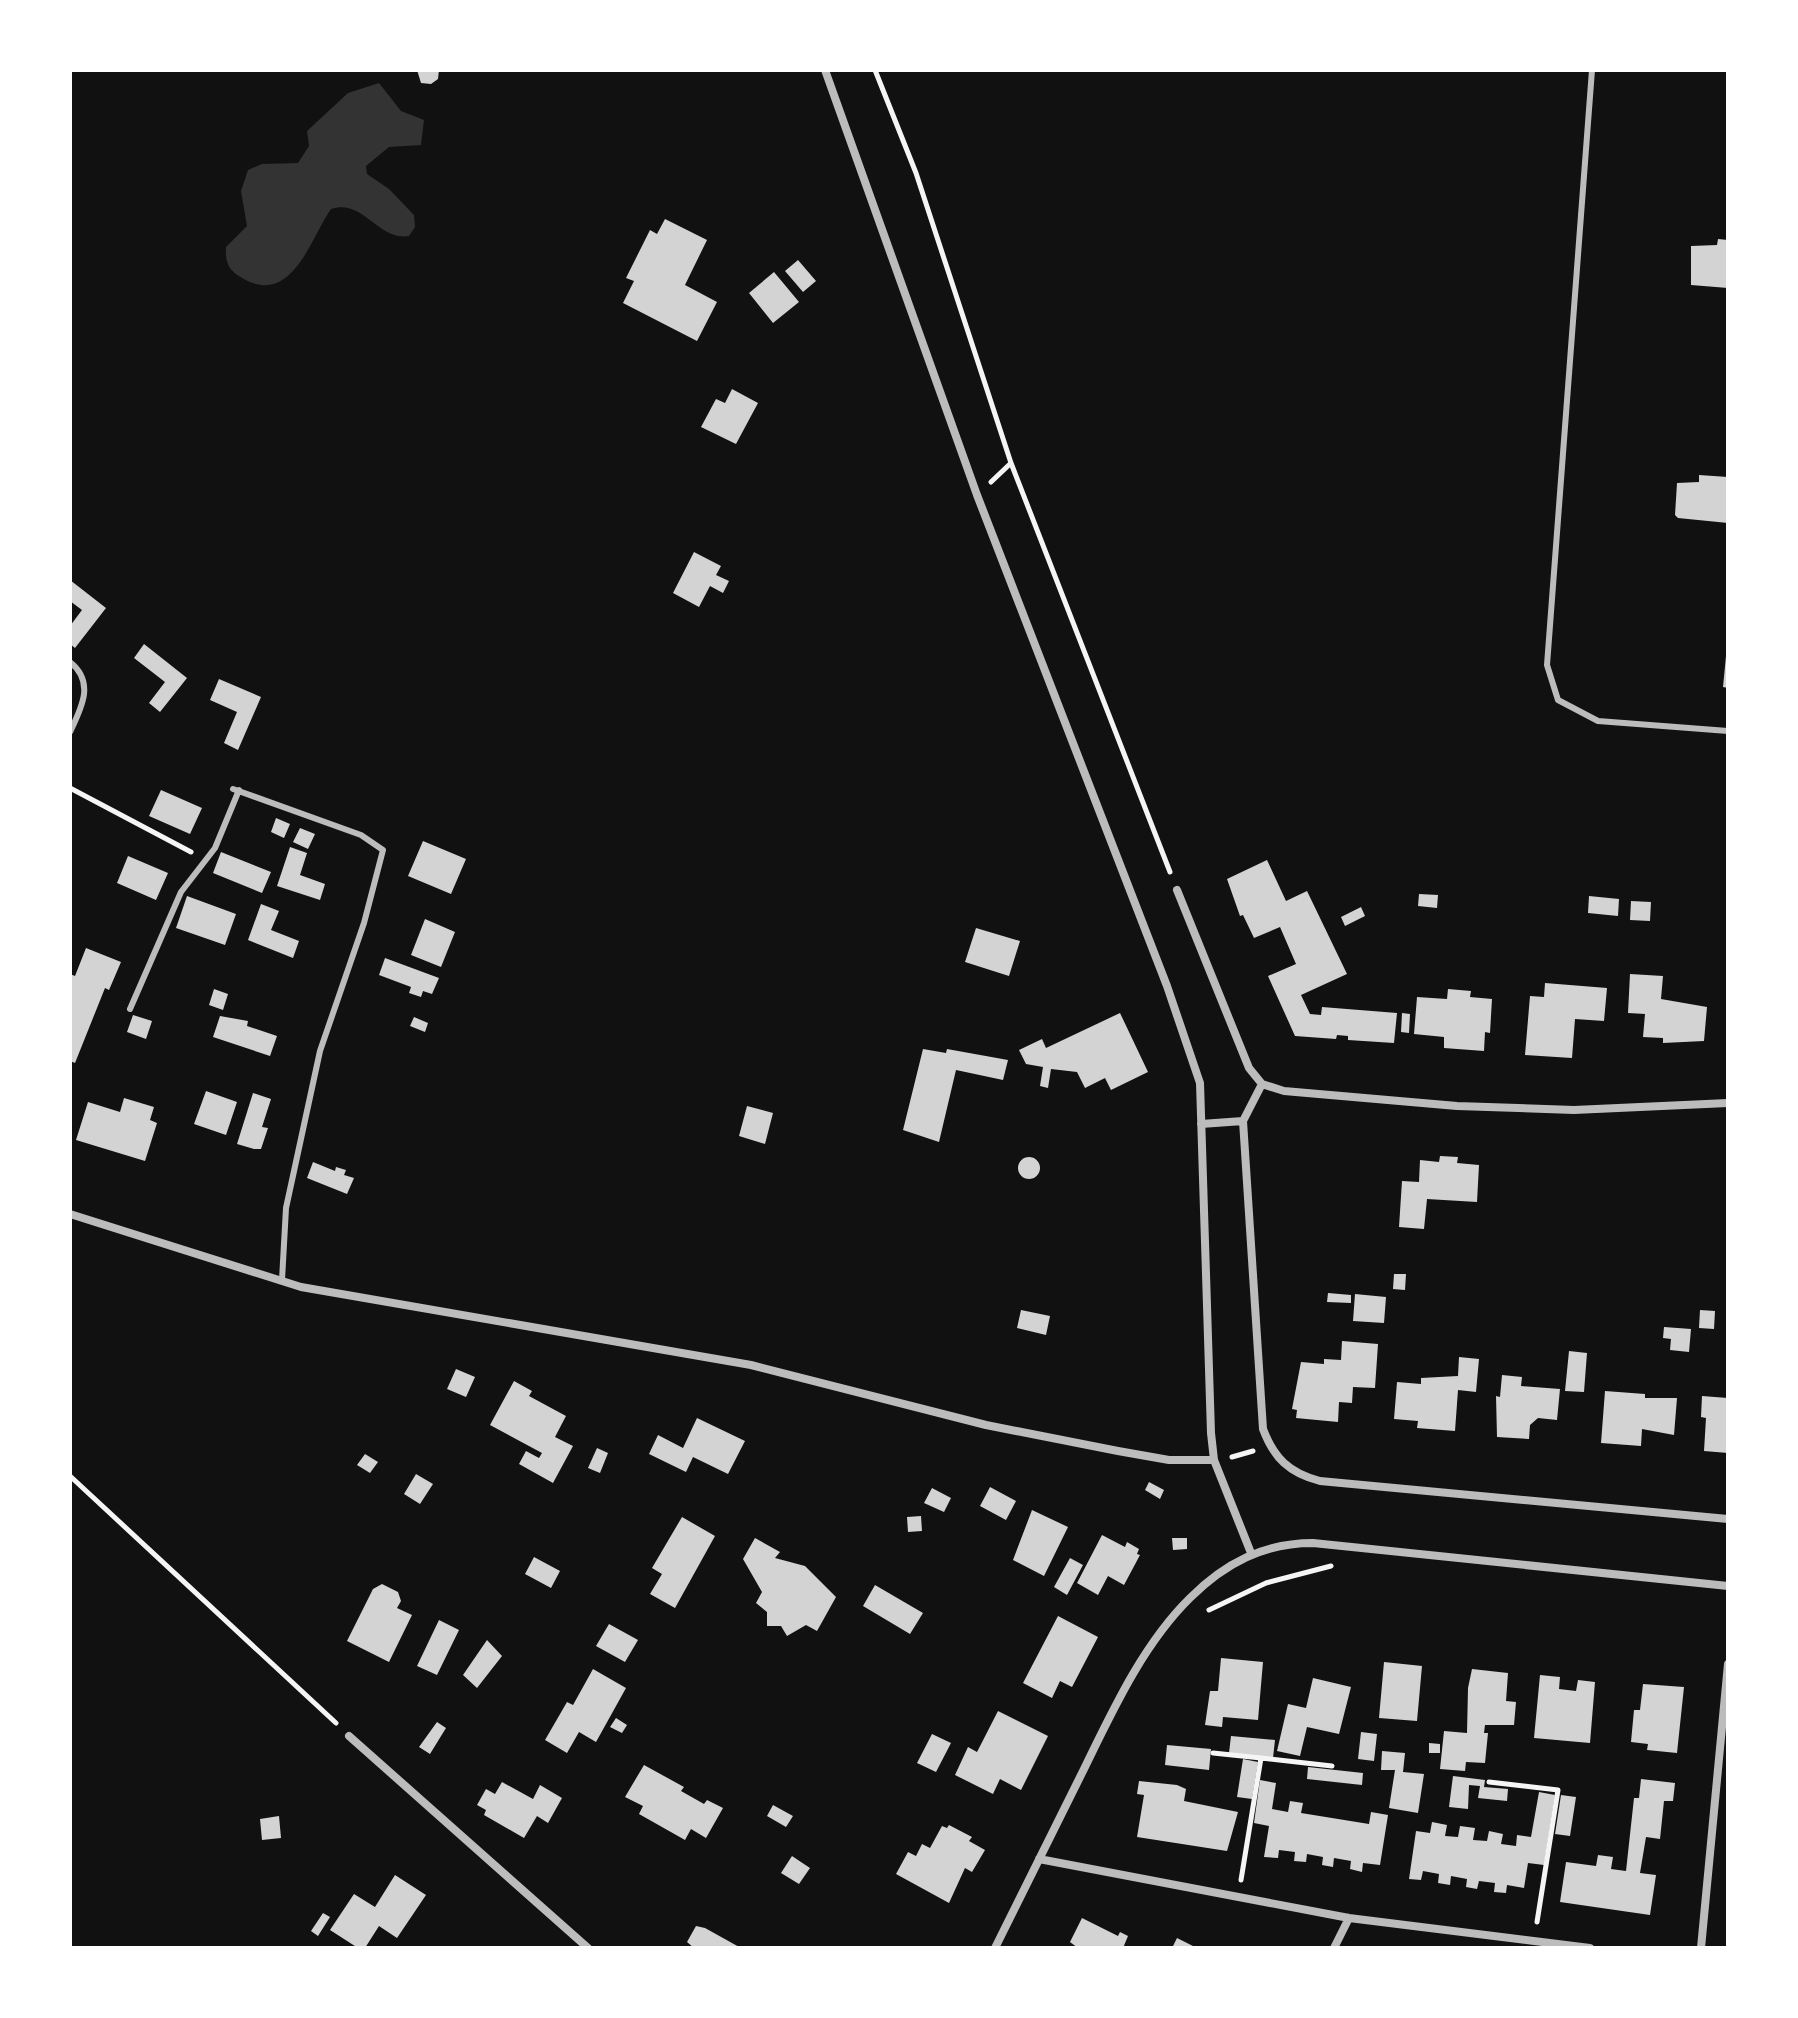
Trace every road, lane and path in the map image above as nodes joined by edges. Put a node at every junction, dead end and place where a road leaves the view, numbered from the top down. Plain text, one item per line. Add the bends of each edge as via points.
1 (825, 70) edge
2 (875, 70) edge
3 (1592, 70) edge
4 (70, 662) edge
5 (1728, 731) edge
6 (70, 732) edge
7 (70, 788) edge
8 (206, 861) junction
9 (1177, 890) joint
10 (130, 1009) dead end
11 (1262, 1084) junction
12 (1728, 1103) edge
13 (1243, 1121) junction
14 (1201, 1124) junction
15 (70, 1214) edge
16 (282, 1280) junction
17 (1269, 1445) junction
18 (1214, 1460) junction
19 (70, 1476) edge
20 (1728, 1519) edge
21 (1251, 1553) junction
22 (1728, 1586) edge
23 (1728, 1664) edge
24 (349, 1736) joint
25 (1213, 1753) dead end
26 (1261, 1758) junction
27 (1332, 1766) dead end
28 (1489, 1782) dead end
29 (1039, 1859) junction
30 (1238, 1897) junction
31 (1349, 1918) junction
32 (1535, 1940) junction
33 (1568, 1946) edge
34 (588, 1948) edge
35 (995, 1948) edge
36 (1334, 1948) edge
37 (1590, 1948) edge
38 (1701, 1948) edge

1 - 14 street via 977,495 1183,1031 1200,1083
2 - 9 path via 916,173 1011,463
3 - 5 lane via 1547,665 1558,700 1598,721
4 - 6 lane via 81,671 86,688
7 - 8 path
8 - 10 lane via 181,892
8 - 16 lane via 236,790 361,835 383,850 320,1051 286,1208
9 - 11 street via 1249,1068
11 - 12 street via 1284,1091 1457,1106 1574,1110
11 - 13 street
13 - 14 street
13 - 17 street via 1259,1386
14 - 18 street
15 - 16 street
16 - 18 street via 751,1365 986,1425 1103,1448 1169,1460
17 - 18 path
17 - 20 street via 1283,1465 1320,1481
18 - 21 street
19 - 24 path
21 - 22 street via 1281,1543 1313,1543
21 - 29 street via 1188,1599 1151,1648 1114,1707
23 - 38 street
24 - 34 street
25 - 26 path
26 - 27 path
26 - 30 path
28 - 32 path via 1558,1790
29 - 30 street
29 - 35 street
30 - 31 street
31 - 32 street
31 - 36 street
32 - 33 street
33 - 37 street

